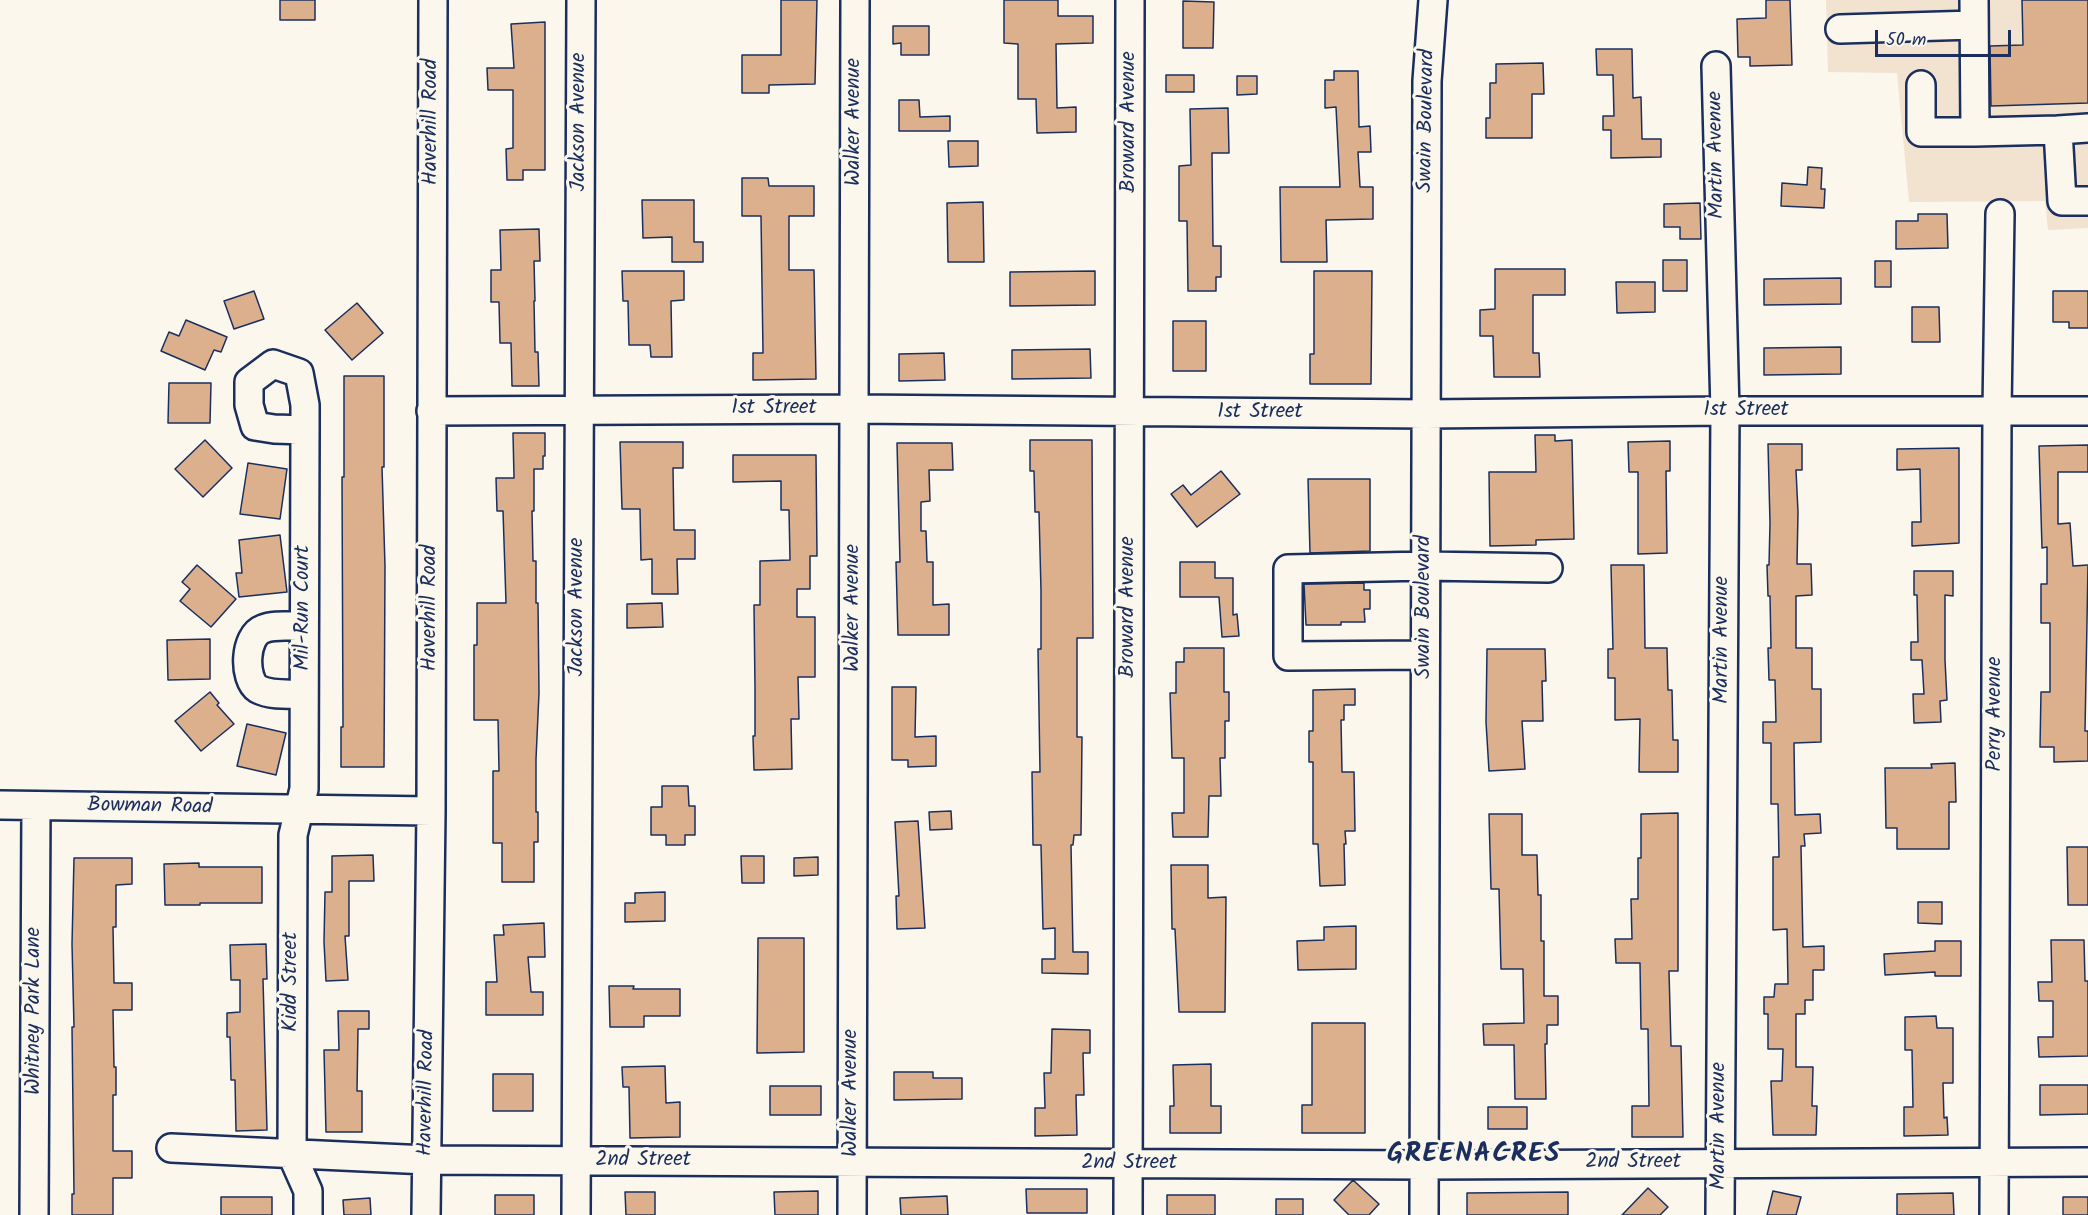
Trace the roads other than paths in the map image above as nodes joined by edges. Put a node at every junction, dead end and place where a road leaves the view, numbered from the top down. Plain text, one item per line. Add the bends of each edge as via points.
1 (433, 0) edge
2 (581, 0) edge
3 (855, 0) edge
4 (1130, 0) edge
5 (1433, 0) edge
6 (1974, 13) edge
7 (1840, 28) dead end
8 (1716, 66) dead end
9 (1921, 85) dead end
10 (2088, 128) edge
11 (2058, 130) junction
12 (1975, 132) junction
13 (2088, 201) edge
14 (2000, 214) dead end
15 (578, 409) junction
16 (854, 410) junction
17 (1997, 410) junction
18 (431, 411) junction
19 (1725, 411) junction
20 (2088, 411) edge
21 (1130, 412) junction
22 (1426, 414) junction
23 (305, 418) dead end
24 (1425, 566) junction
25 (1548, 568) dead end
26 (304, 626) junction
27 (1425, 655) junction
28 (304, 694) junction
29 (2, 799) edge
30 (36, 806) junction
31 (300, 810) junction
32 (431, 811) junction
33 (171, 1148) dead end
34 (292, 1155) junction
35 (427, 1160) junction
36 (577, 1160) junction
37 (2088, 1162) edge
38 (852, 1163) junction
39 (1720, 1163) junction
40 (1128, 1164) junction
41 (1994, 1164) junction
42 (1424, 1165) junction
43 (34, 1215) edge
44 (308, 1215) edge
45 (426, 1215) edge
46 (576, 1215) edge
47 (852, 1215) edge
48 (1128, 1215) edge
49 (1424, 1215) edge
50 (1720, 1215) edge
51 (1994, 1215) edge

1 - 18 street, Haverhill Road
2 - 15 street, Jackson Avenue
3 - 16 street, Walker Avenue
4 - 21 street, Broward Avenue
5 - 22 street, Swain Boulevard via 1427,81
6 - 7 street
6 - 12 street
8 - 19 street, Martin Avenue
9 - 12 street via 1921,132
10 - 11 street
11 - 12 street
11 - 13 street via 2062,201
14 - 17 street, Perry Avenue
15 - 16 street, 1st Street
15 - 18 street, 1st Street
15 - 36 street, Jackson Avenue
16 - 21 street, 1st Street
16 - 38 street, Walker Avenue
17 - 19 street, 1st Street
17 - 20 street, 1st Street
17 - 41 street, Perry Avenue
18 - 32 street, Haverhill Road
19 - 22 street, 1st Street
19 - 39 street, Martin Avenue
21 - 22 street, 1st Street
21 - 40 street, Broward Avenue
22 - 24 street, Swain Boulevard
23 - 26 street, Mil-Run Court
24 - 25 street
24 - 27 street, Swain Boulevard
24 - 27 street via 1288,569 1288,656
26 - 28 street, Mil-Run Court
26 - 28 street via 262,629 253,634 249,671 256,687 265,692
27 - 42 street, Swain Boulevard
28 - 31 street, Mil-Run Court via 304,789
29 - 30 street, Bowman Road
30 - 31 street, Bowman Road
30 - 43 street, Whitney Park Lane
31 - 32 street, Bowman Road
31 - 34 street, Kidd Street via 292,835
32 - 35 street, Haverhill Road
33 - 34 street, 2nd Street
34 - 35 street, 2nd Street
34 - 44 street via 308,1191
35 - 36 street, 2nd Street
35 - 45 street, Haverhill Road
36 - 38 street, 2nd Street
36 - 46 street, Jackson Avenue
37 - 41 street, 2nd Street
38 - 40 street, 2nd Street
38 - 47 street, Walker Avenue
39 - 41 street, 2nd Street
39 - 42 street, 2nd Street
39 - 50 street, Martin Avenue
40 - 42 street, 2nd Street
40 - 48 street, Broward Avenue
41 - 51 street, Perry Avenue
42 - 49 street, Swain Boulevard

